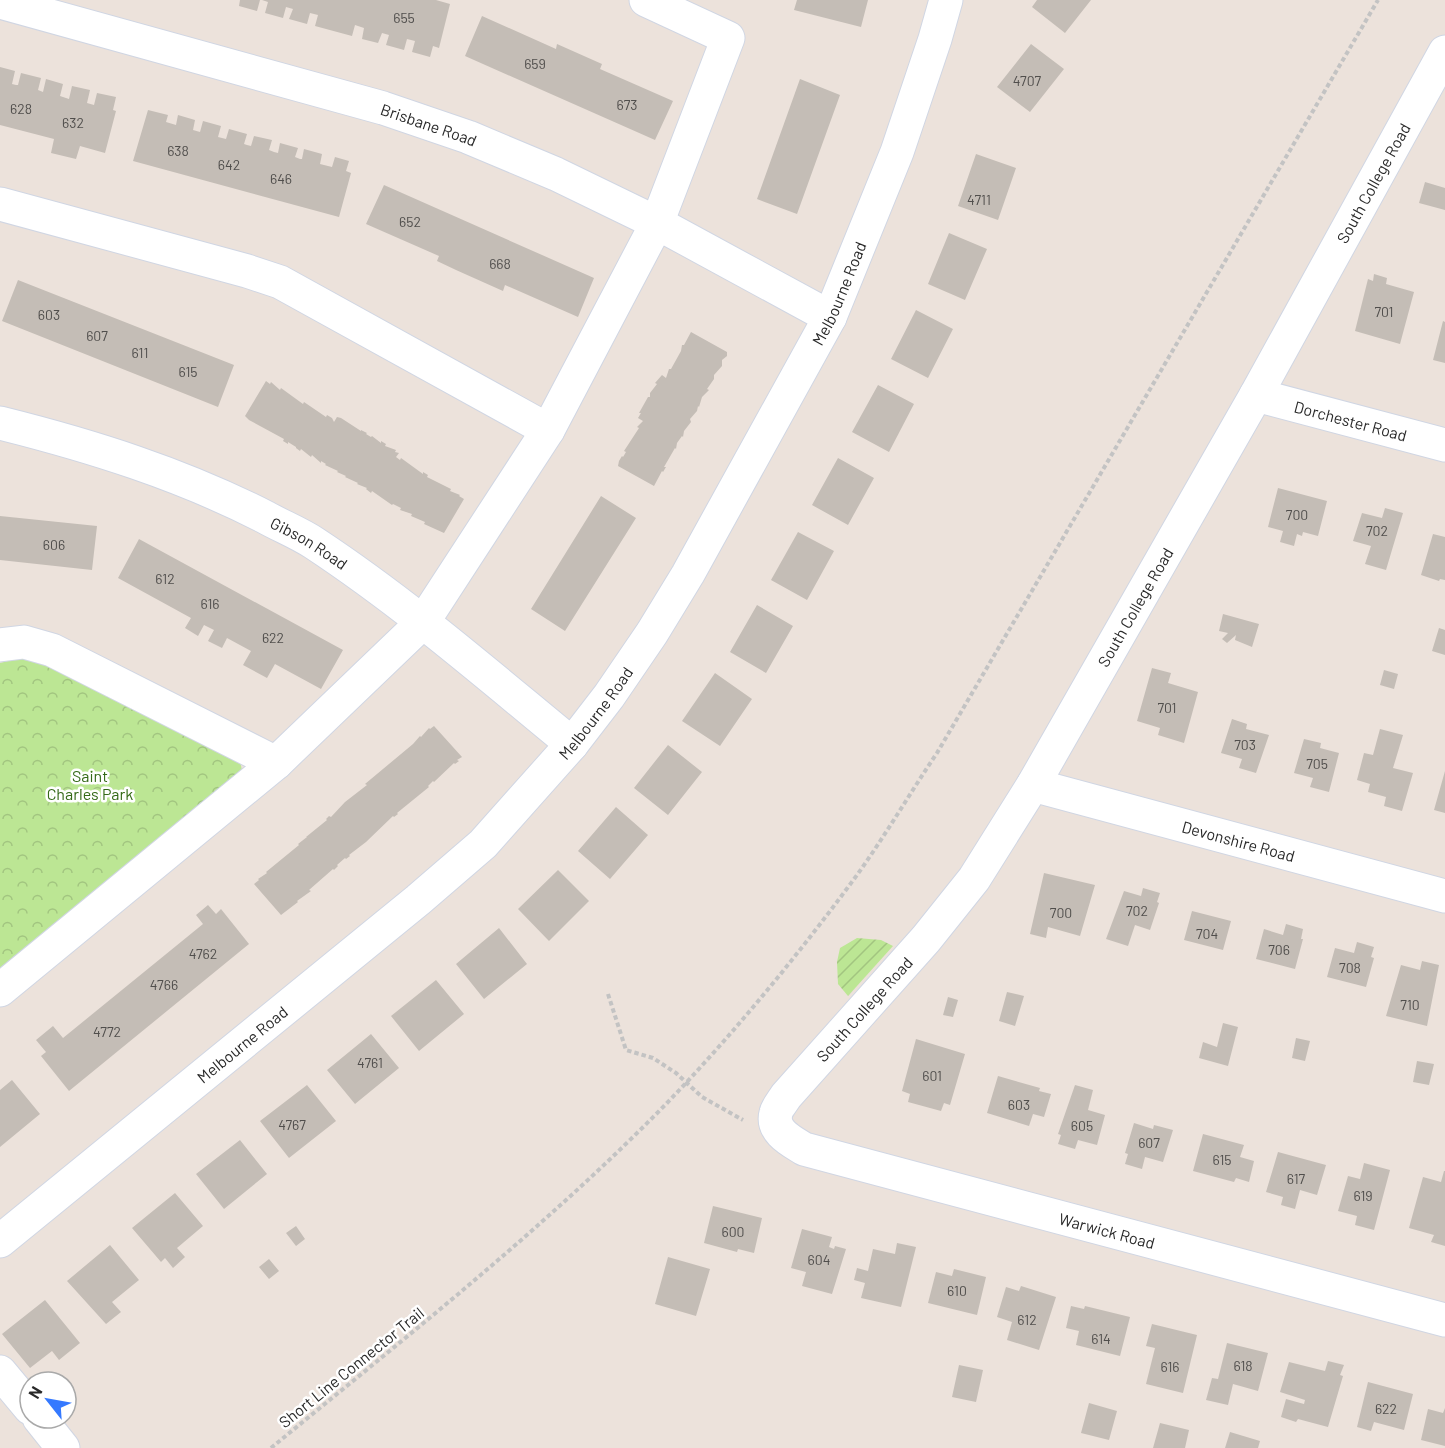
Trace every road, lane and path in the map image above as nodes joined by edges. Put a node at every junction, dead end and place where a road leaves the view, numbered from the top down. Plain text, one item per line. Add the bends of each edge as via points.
1 (646, 0) edge
2 (946, 0) edge
3 (1378, 0) edge
4 (0, 2) edge
5 (1445, 52) edge
6 (0, 204) edge
7 (657, 223) junction
8 (830, 317) junction
9 (1256, 395) junction
10 (0, 423) edge
11 (548, 430) junction
12 (1445, 445) edge
13 (423, 622) junction
14 (0, 645) edge
15 (572, 744) junction
16 (276, 764) junction
17 (1033, 785) junction
18 (1445, 896) edge
19 (0, 990) edge
20 (608, 994) dead end
21 (685, 1083) junction
22 (776, 1127) junction
23 (0, 1241) edge
24 (1445, 1320) edge
25 (0, 1372) edge
26 (18, 1394) edge
27 (49, 1430) edge
28 (63, 1448) edge
29 (271, 1448) edge

1 - 7 street via 728,38
2 - 8 street, Melbourne Road via 897,152
3 - 21 path, Short Line Connector Trail via 937,753 858,874 775,981
4 - 7 street, Brisbane Road via 383,108 468,137
5 - 9 street, South College Road
6 - 11 street via 280,282
7 - 8 street, Brisbane Road
7 - 11 street
8 - 15 street, Melbourne Road via 688,574 652,633
9 - 12 street, Dorchester Road
9 - 17 street, South College Road
10 - 13 street, Gibson Road via 153,467 238,504 312,542
11 - 13 street
13 - 15 street, Gibson Road
13 - 16 street
14 - 16 street via 24,642 52,650
15 - 23 street, Melbourne Road via 483,844
16 - 19 street
17 - 18 street, Devonshire Road
17 - 22 street, South College Road via 974,879 926,939 786,1096 776,1113
20 - 21 path via 626,1050 653,1058
21 - 22 path via 741,1120
21 - 29 path, Short Line Connector Trail via 581,1186 446,1305
22 - 24 street, Warwick Road via 804,1149
25 - 26 street
27 - 28 street

